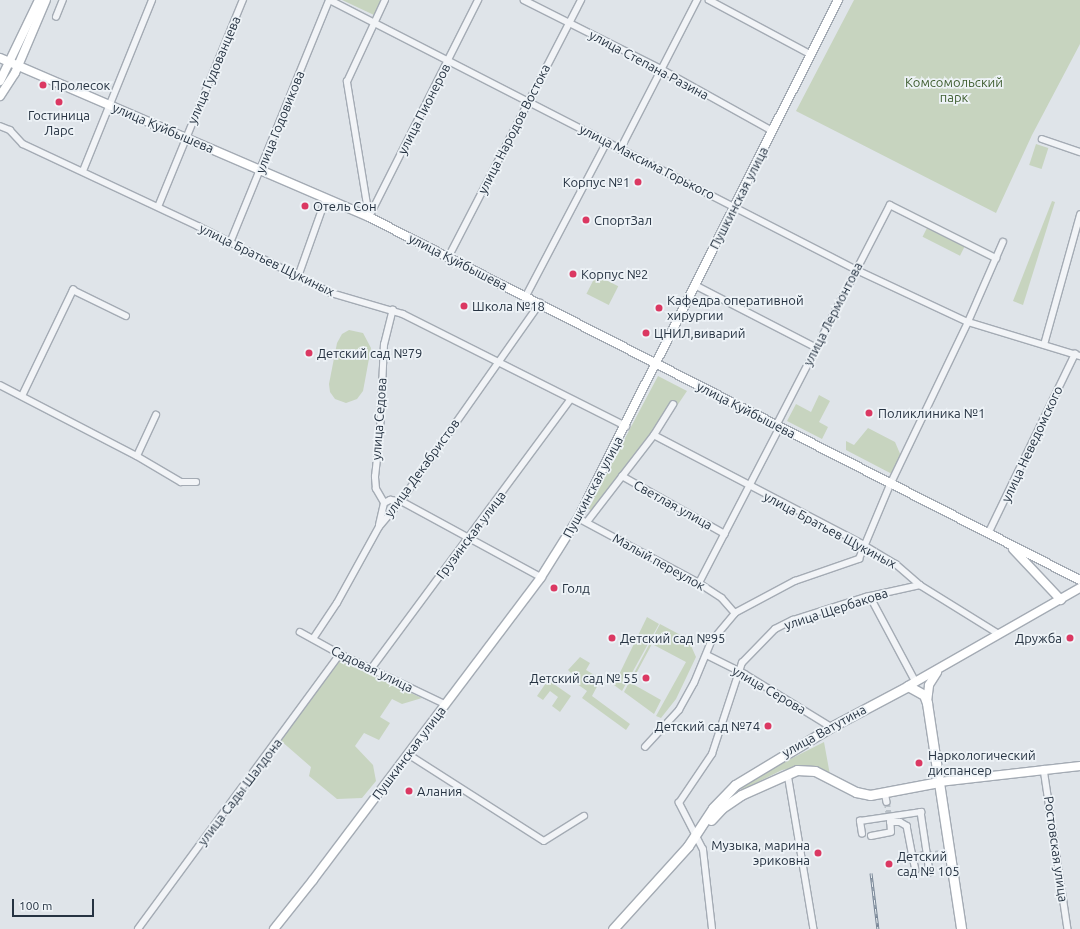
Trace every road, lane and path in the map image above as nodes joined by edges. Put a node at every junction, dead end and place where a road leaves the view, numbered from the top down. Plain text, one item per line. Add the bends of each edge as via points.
1 (39, 0) edge
2 (46, 0) edge
3 (63, 0) edge
4 (152, 0) edge
5 (243, 0) edge
6 (329, 0) edge
7 (385, 0) edge
8 (478, 0) edge
9 (524, 0) edge
10 (580, 0) edge
11 (697, 0) edge
12 (709, 0) edge
13 (838, 0) edge
14 (56, 16) dead end
15 (375, 21) junction
16 (569, 23) junction
17 (810, 54) junction
18 (0, 58) edge
19 (448, 60) junction
20 (14, 64) junction
21 (661, 69) junction
22 (0, 81) edge
23 (0, 96) edge
24 (527, 102) junction
25 (110, 106) junction
26 (0, 126) edge
27 (773, 131) junction
28 (186, 137) junction
29 (1042, 139) dead end
30 (607, 142) junction
31 (620, 150) junction
32 (1080, 152) edge
33 (259, 170) junction
34 (83, 171) junction
35 (329, 200) junction
36 (734, 206) junction
37 (158, 207) junction
38 (1080, 215) edge
39 (370, 217) junction
40 (1003, 242) dead end
41 (230, 243) junction
42 (448, 258) junction
43 (996, 258) junction
44 (855, 269) junction
45 (298, 277) junction
46 (695, 285) junction
47 (526, 296) junction
48 (540, 303) junction
49 (393, 310) junction
50 (126, 316) dead end
51 (968, 322) junction
52 (1044, 345) junction
53 (815, 347) junction
54 (1078, 355) edge
55 (498, 362) junction
56 (656, 364) junction
57 (0, 385) edge
58 (22, 396) junction
59 (570, 400) junction
60 (673, 404) dead end
61 (156, 415) dead end
62 (626, 426) junction
63 (778, 426) junction
64 (654, 435) junction
65 (136, 456) junction
66 (622, 476) junction
67 (196, 482) dead end
68 (890, 485) junction
69 (751, 487) junction
70 (401, 501) junction
71 (384, 504) junction
72 (578, 518) junction
73 (587, 522) junction
74 (379, 527) junction
75 (725, 534) junction
76 (988, 534) junction
77 (469, 538) junction
78 (864, 545) junction
79 (1010, 546) junction
80 (541, 577) junction
81 (1080, 580) edge
82 (699, 583) junction
83 (920, 585) junction
84 (1080, 588) edge
85 (870, 596) junction
86 (1062, 600) junction
87 (735, 613) junction
88 (300, 632) dead end
89 (999, 634) junction
90 (313, 638) junction
91 (340, 654) junction
92 (707, 655) junction
93 (371, 669) junction
94 (938, 670) junction
95 (739, 671) junction
96 (912, 684) junction
97 (927, 703) junction
98 (446, 704) junction
99 (830, 727) junction
100 (645, 747) dead end
101 (408, 754) junction
102 (1080, 766) edge
103 (1044, 769) junction
104 (788, 774) junction
105 (939, 782) junction
106 (736, 785) junction
107 (885, 792) junction
108 (741, 795) junction
109 (887, 802) tunnel mouth
110 (584, 816) dead end
111 (890, 820) junction
112 (862, 834) dead end
113 (696, 836) junction
114 (871, 836) dead end
115 (927, 854) junction
116 (913, 857) junction
117 (916, 870) dead end
118 (930, 872) dead end
119 (138, 929) edge
120 (274, 929) edge
121 (613, 929) edge
122 (712, 929) edge
123 (814, 929) edge
124 (962, 929) edge
125 (1068, 929) edge

1 - 20 street
2 - 20 street
3 - 14 street
4 - 25 street
5 - 28 street, улица Гудованцева
6 - 15 street, улица Максима Горького
6 - 33 street, улица Годовикова
7 - 15 street
8 - 19 street, улица Пионеров
9 - 16 street, улица Степана Разина
10 - 16 street, улица Народов Востока
11 - 21 street
12 - 17 street
13 - 17 street, Пушкинская улица
15 - 19 street, улица Максима Горького
15 - 39 street via 347,82
16 - 21 street, улица Степана Разина
16 - 24 street, улица Народов Востока
17 - 27 street, Пушкинская улица
18 - 20 street, улица Куйбышева
19 - 24 street, улица Максима Горького
19 - 39 street, улица Пионеров
20 - 22 street
20 - 23 street
20 - 25 street, улица Куйбышева
21 - 27 street, улица Степана Разина
21 - 31 street
24 - 30 street, улица Максима Горького
24 - 42 street, улица Народов Востока
25 - 28 street, улица Куйбышева
25 - 34 street
26 - 34 street, улица Братьев Щукиных via 10,130 23,144
27 - 36 street, Пушкинская улица
28 - 33 street, улица Куйбышева
28 - 37 street, улица Гудованцева
29 - 32 street
30 - 31 street, улица Максима Горького
30 - 47 street
31 - 36 street, улица Максима Горького
33 - 35 street, улица Куйбышева
33 - 41 street, улица Годовикова
34 - 37 street, улица Братьев Щукиных
35 - 39 street, улица Куйбышева
35 - 45 street via 324,204
36 - 44 street, улица Максима Горького
36 - 46 street, Пушкинская улица
37 - 41 street, улица Братьев Щукиных
38 - 52 street
39 - 42 street, улица Куйбышева
40 - 43 street
41 - 45 street, улица Братьев Щукиных
42 - 47 street, улица Куйбышева
43 - 44 street, улица Лермонтова via 890,205
43 - 51 street
44 - 51 street, улица Максима Горького
44 - 53 street, улица Лермонтова
45 - 49 street, улица Братьев Щукиных via 331,293
46 - 53 street
46 - 56 street, Пушкинская улица
47 - 48 street, улица Куйбышева
48 - 55 street, улица Декабристов
48 - 56 street, улица Куйбышева
49 - 55 street, улица Братьев Щукиных
49 - 71 street, улица Седова via 384,345 375,477 376,489
50 - 58 street via 73,290
51 - 52 street, улица Максима Горького
51 - 68 street
52 - 54 street, улица Максима Горького
53 - 63 street, улица Лермонтова
54 - 76 street, улица Неведомского
55 - 59 street, улица Братьев Щукиных
55 - 70 street, улица Декабристов
56 - 62 street, Пушкинская улица
56 - 63 street, улица Куйбышева
57 - 58 street
58 - 65 street
59 - 62 street, улица Братьев Щукиных
59 - 77 street, Грузинская улица
60 - 64 street
61 - 65 street
62 - 72 street, Пушкинская улица
63 - 68 street, улица Куйбышева
63 - 69 street, улица Лермонтова
64 - 66 street
64 - 69 street, улица Братьев Щукиных
65 - 67 street via 181,482
66 - 73 street
66 - 75 street, Светлая улица
68 - 76 street, улица Куйбышева
68 - 78 street
69 - 75 street, улица Лермонтова
69 - 78 street, улица Братьев Щукиных
70 - 71 street via 390,500
70 - 74 street, улица Декабристов
70 - 77 street
71 - 74 street
72 - 73 street, Малый переулок
72 - 80 street, Пушкинская улица
73 - 82 street, Малый переулок
74 - 90 street, улица Декабристов via 337,603
75 - 82 street, улица Лермонтова
76 - 79 street, улица Куйбышева
77 - 80 street
77 - 93 street, Грузинская улица
78 - 83 street, улица Братьев Щукиных via 896,564
78 - 87 street via 859,559 850,564 795,581
79 - 81 street, улица Куйбышева
79 - 86 street, улица Куйбышева
80 - 98 street, Пушкинская улица
82 - 87 street, Малый переулок via 722,598
83 - 85 street, улица Щербакова
83 - 89 street, улица Братьев Щукиных
84 - 86 street, улица Ватутина
85 - 95 street, улица Щербакова via 792,620 775,629 756,646
85 - 96 street
86 - 89 street, улица Ватутина
87 - 92 street via 711,642
88 - 90 street, Садовая улица
89 - 94 street, улица Ватутина
90 - 91 street, Садовая улица
91 - 93 street, Садовая улица
91 - 119 street, улица Сады Шалдона
92 - 95 street, улица Серова
92 - 100 street via 679,710
93 - 98 street, Садовая улица
94 - 96 street, улица Ватутина
94 - 97 street via 929,685
95 - 99 street, улица Серова
95 - 113 street, улица Щербакова via 712,754 679,803
96 - 97 main road via 924,695
96 - 99 main road, улица Ватутина
97 - 105 main road
98 - 101 street, Пушкинская улица
99 - 106 main road, улица Ватутина
101 - 110 street via 544,841
101 - 120 street, Пушкинская улица
102 - 103 street
103 - 105 street
103 - 125 street, Ростовская улица
104 - 107 main road via 808,769 863,794
104 - 108 main road
104 - 123 street
105 - 107 main road
105 - 124 main road
106 - 108 main road via 735,792
106 - 113 main road, улица Ватутина via 713,808
107 - 109 street
108 - 113 main road via 722,808
111 - 112 street via 860,821
111 - 114 street via 890,833
111 - 115 street via 921,812
111 - 116 street via 907,826
113 - 121 main road, улица Ватутина
113 - 122 street, улица Щербакова via 703,850
115 - 116 street
115 - 118 street
116 - 117 street

